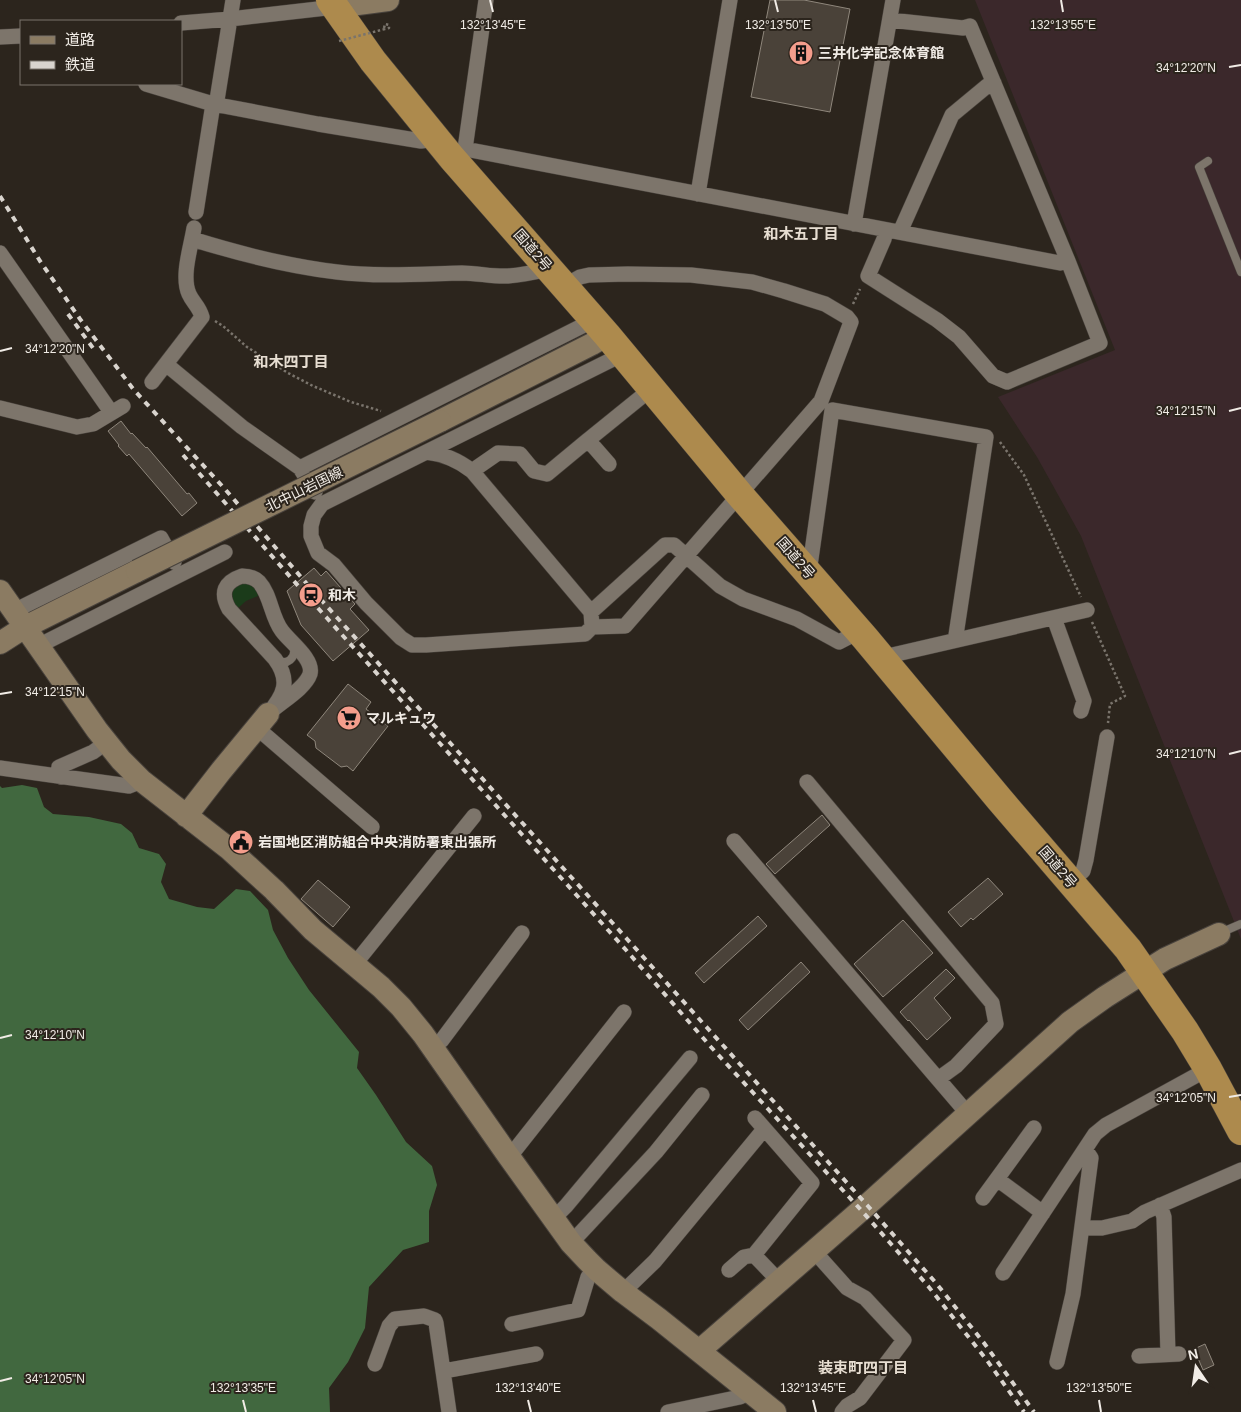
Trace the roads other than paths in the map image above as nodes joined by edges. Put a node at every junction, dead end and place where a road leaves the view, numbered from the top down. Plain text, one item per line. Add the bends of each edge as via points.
1 (233, 0) edge
2 (486, 0) edge
3 (730, 0) edge
4 (893, 0) edge
5 (332, 3) edge
6 (388, 14) edge
7 (230, 19) junction
8 (890, 20) junction
9 (182, 23) edge
10 (20, 36) edge
11 (0, 37) edge
12 (994, 83) junction
13 (149, 85) edge
14 (213, 104) junction
15 (451, 149) junction
16 (1208, 161) dead end
17 (698, 194) junction
18 (196, 212) dead end
19 (854, 224) junction
20 (893, 231) junction
21 (0, 253) edge
22 (1068, 261) junction
23 (1241, 272) edge
24 (557, 277) junction
25 (608, 336) junction
26 (167, 365) junction
27 (152, 382) dead end
28 (651, 389) junction
29 (0, 408) edge
30 (588, 440) junction
31 (426, 452) junction
32 (609, 464) dead end
33 (300, 468) junction
34 (472, 471) junction
35 (740, 495) junction
36 (322, 504) junction
37 (225, 552) dead end
38 (687, 556) junction
39 (809, 573) junction
40 (180, 574) junction
41 (0, 591) edge
42 (1087, 610) road end
43 (1054, 618) junction
44 (20, 619) junction
45 (591, 619) junction
46 (860, 631) junction
47 (957, 640) junction
48 (0, 643) edge
49 (293, 643) junction
50 (38, 646) junction
51 (275, 659) junction
52 (883, 660) junction
53 (1081, 711) dead end
54 (262, 721) junction
55 (1107, 737) road end
56 (107, 742) junction
57 (0, 768) edge
58 (61, 778) junction
59 (142, 781) junction
60 (807, 782) dead end
61 (186, 816) junction
62 (474, 816) dead end
63 (372, 828) dead end
64 (734, 841) dead end
65 (1071, 881) junction
66 (1241, 924) edge
67 (522, 933) dead end
68 (1219, 934) joint
69 (354, 965) junction
70 (1144, 972) junction
71 (624, 1012) dead end
72 (432, 1047) junction
73 (690, 1058) dead end
74 (1208, 1069) junction
75 (938, 1079) junction
76 (702, 1096) dead end
77 (968, 1114) junction
78 (755, 1118) dead end
79 (1034, 1128) dead end
80 (765, 1130) junction
81 (1241, 1131) edge
82 (1085, 1149) junction
83 (507, 1154) junction
84 (1241, 1170) edge
85 (997, 1179) junction
86 (983, 1198) dead end
87 (1160, 1205) junction
88 (1043, 1213) junction
89 (554, 1218) junction
90 (1082, 1228) junction
91 (572, 1243) junction
92 (814, 1251) junction
93 (754, 1255) junction
94 (597, 1270) junction
95 (729, 1270) dead end
96 (1003, 1273) dead end
97 (779, 1281) junction
98 (624, 1292) junction
99 (512, 1324) dead end
100 (701, 1352) junction
101 (536, 1354) dead end
102 (1139, 1356) dead end
103 (1057, 1362) dead end
104 (375, 1364) dead end
105 (444, 1371) junction
106 (751, 1392) junction
107 (449, 1412) edge
108 (668, 1412) edge
109 (775, 1412) edge
110 (842, 1412) edge

1 - 7 street
2 - 15 street
3 - 17 street
4 - 8 street
5 - 6 street
5 - 7 street
5 - 15 highway, 国道2号 via 373,61
7 - 9 street
7 - 14 street via 217,100
8 - 12 street via 963,28 970,26
8 - 19 street
10 - 11 street
12 - 20 street via 952,115
12 - 22 street
13 - 14 street
14 - 15 street
14 - 18 street
15 - 17 street
15 - 24 highway, 国道2号
16 - 23 lane via 1199,167
17 - 19 street
19 - 20 street
20 - 22 street via 1060,263
20 - 22 street via 884,239 868,276 937,320 959,337 993,376 1007,382 1100,343
21 - 29 street via 38,310 117,409 93,424 77,427
24 - 25 highway, 国道2号
24 - 26 street via 338,272 242,255 193,234 185,279 202,317
24 - 35 street via 691,275 752,282 825,304 847,317 849,329 821,401
25 - 28 highway, 国道2号
25 - 31 street
25 - 33 street via 394,421
25 - 44 street, 北中山岩国線, bridge via 137,572
26 - 27 street
26 - 33 street via 242,427
28 - 30 street
28 - 35 highway, 国道2号
30 - 32 street
30 - 34 street via 547,474 534,471 520,454 498,453
31 - 34 street via 441,454
31 - 36 street
33 - 36 street
34 - 45 street
35 - 38 street
35 - 39 highway, 国道2号
36 - 45 street via 311,526 311,536 318,553 334,565 400,638 412,645 585,634
37 - 40 street
38 - 45 street via 625,626
38 - 45 street via 674,545 665,546
38 - 46 street via 720,586 743,599 797,619 840,642
39 - 46 highway, 国道2号
39 - 47 street via 832,410 986,437
40 - 44 street via 161,538
40 - 50 street
41 - 44 street
42 - 43 street
43 - 47 street
43 - 53 street via 1084,701
44 - 48 street, 北中山岩国線
44 - 50 street
46 - 52 highway, 国道2号
47 - 52 street via 888,656
49 - 51 lane via 294,657 282,662
49 - 51 street via 278,625 258,581 250,576 233,578 224,593 225,602
49 - 54 street via 306,657 310,674
50 - 56 street
51 - 54 street via 284,676 282,696
52 - 65 highway, 国道2号
54 - 61 street
54 - 63 street
55 - 65 street via 1086,860 1082,871
56 - 58 street via 59,767
56 - 59 street
57 - 58 street
58 - 59 street via 130,786
59 - 61 street
60 - 75 street via 992,1003 996,1024 956,1066
61 - 69 street via 228,848
62 - 69 street
64 - 75 street
65 - 70 highway, 国道2号
66 - 68 lane
67 - 72 street via 442,1040
68 - 70 street
69 - 72 street via 401,1007
70 - 74 highway, 国道2号
70 - 77 street via 1070,1022
71 - 83 street via 515,1150
72 - 83 street
73 - 89 street
74 - 81 highway, 国道2号
74 - 82 street via 1106,1125
75 - 77 street
76 - 91 street via 656,1152
77 - 92 street
78 - 80 street
79 - 85 street
80 - 93 street via 812,1183
80 - 98 street via 655,1261
82 - 88 street
82 - 90 street via 1091,1158
83 - 89 street
84 - 87 street
85 - 86 street
85 - 88 street
87 - 90 street via 1132,1221 1102,1228
87 - 102 street via 1164,1217 1173,1354
88 - 96 street
89 - 91 street
90 - 103 street via 1073,1294
91 - 94 street
92 - 97 street
92 - 110 street via 847,1288 865,1298 904,1340 860,1398
93 - 95 street via 744,1257
93 - 97 street
94 - 98 street
94 - 99 street via 588,1278 578,1310
97 - 100 street
98 - 100 street
100 - 106 street
101 - 105 street
104 - 105 street via 389,1326 396,1319 424,1316 435,1320
105 - 107 street
106 - 108 street
106 - 109 street

